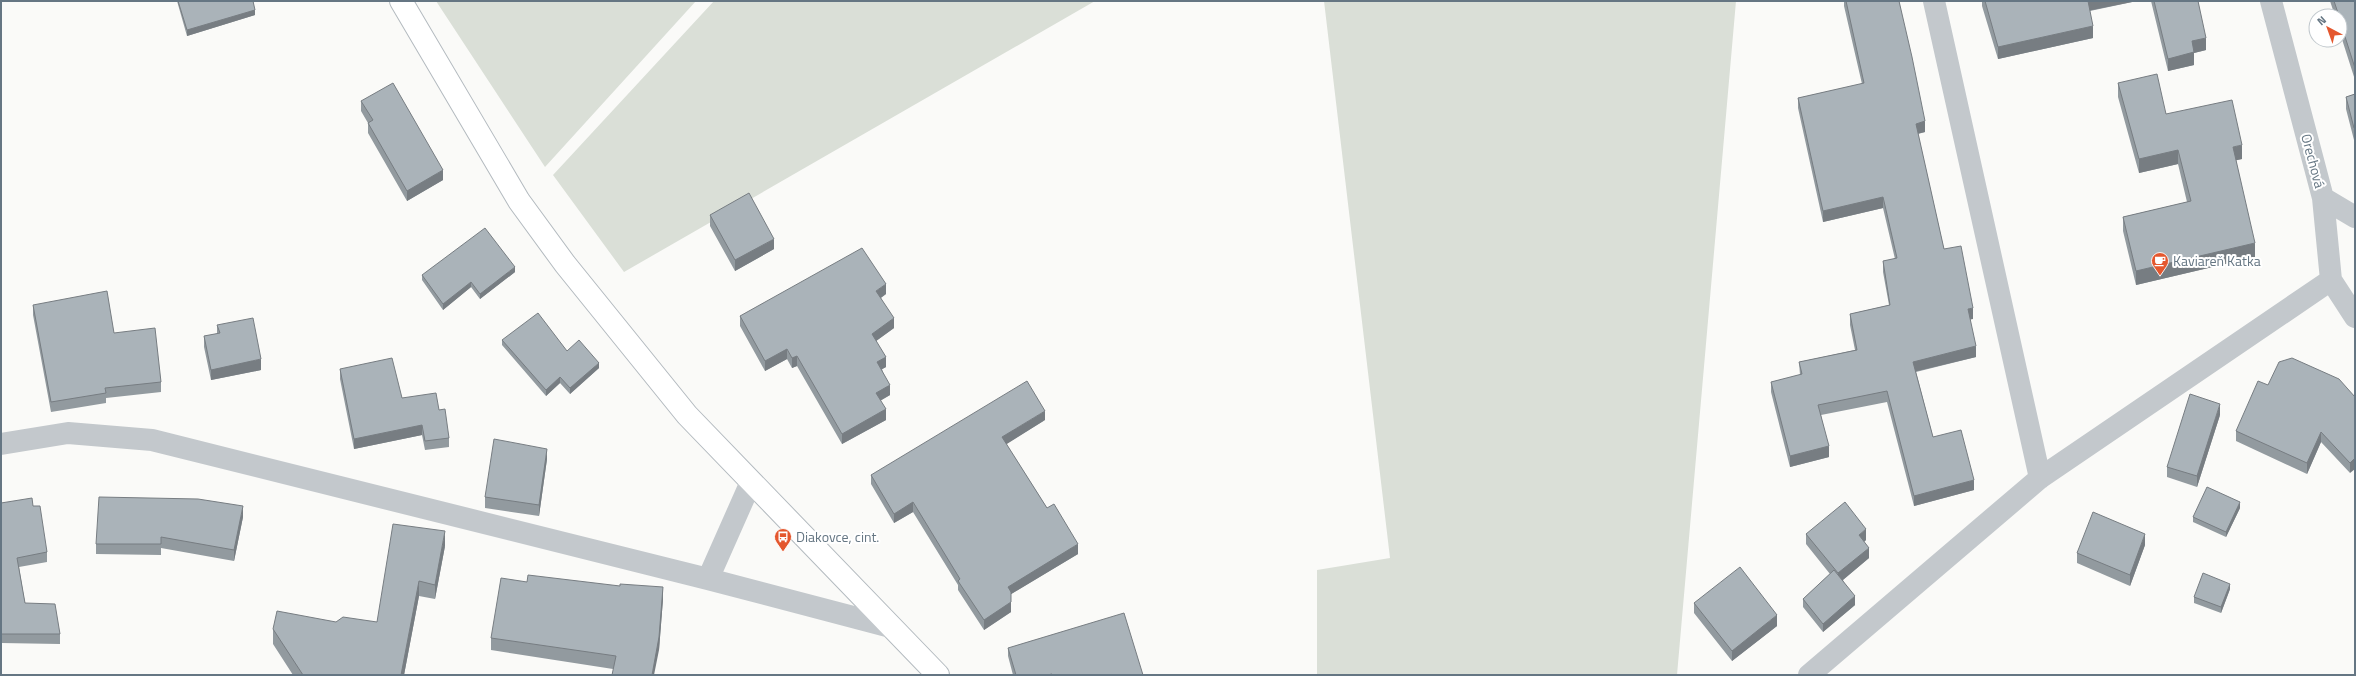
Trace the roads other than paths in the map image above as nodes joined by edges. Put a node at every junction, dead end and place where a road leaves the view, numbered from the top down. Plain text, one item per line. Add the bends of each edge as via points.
1 (401, 1) edge
2 (1934, 1) edge
3 (2271, 1) edge
4 (2323, 198) junction
5 (2355, 217) edge
6 (2331, 280) junction
7 (2355, 317) edge
8 (1, 444) edge
9 (2040, 478) junction
10 (751, 482) junction
11 (708, 579) junction
12 (891, 627) junction
13 (938, 675) edge
14 (1809, 675) edge

1 - 10 street via 519,201 565,264 687,415
2 - 9 street
3 - 4 street, Orechová
4 - 5 street
4 - 6 street, Orechová
6 - 7 street, Orechová
6 - 9 street
8 - 11 street via 68,433 152,440
9 - 14 street
10 - 11 street
10 - 12 street
11 - 12 street
12 - 13 street

